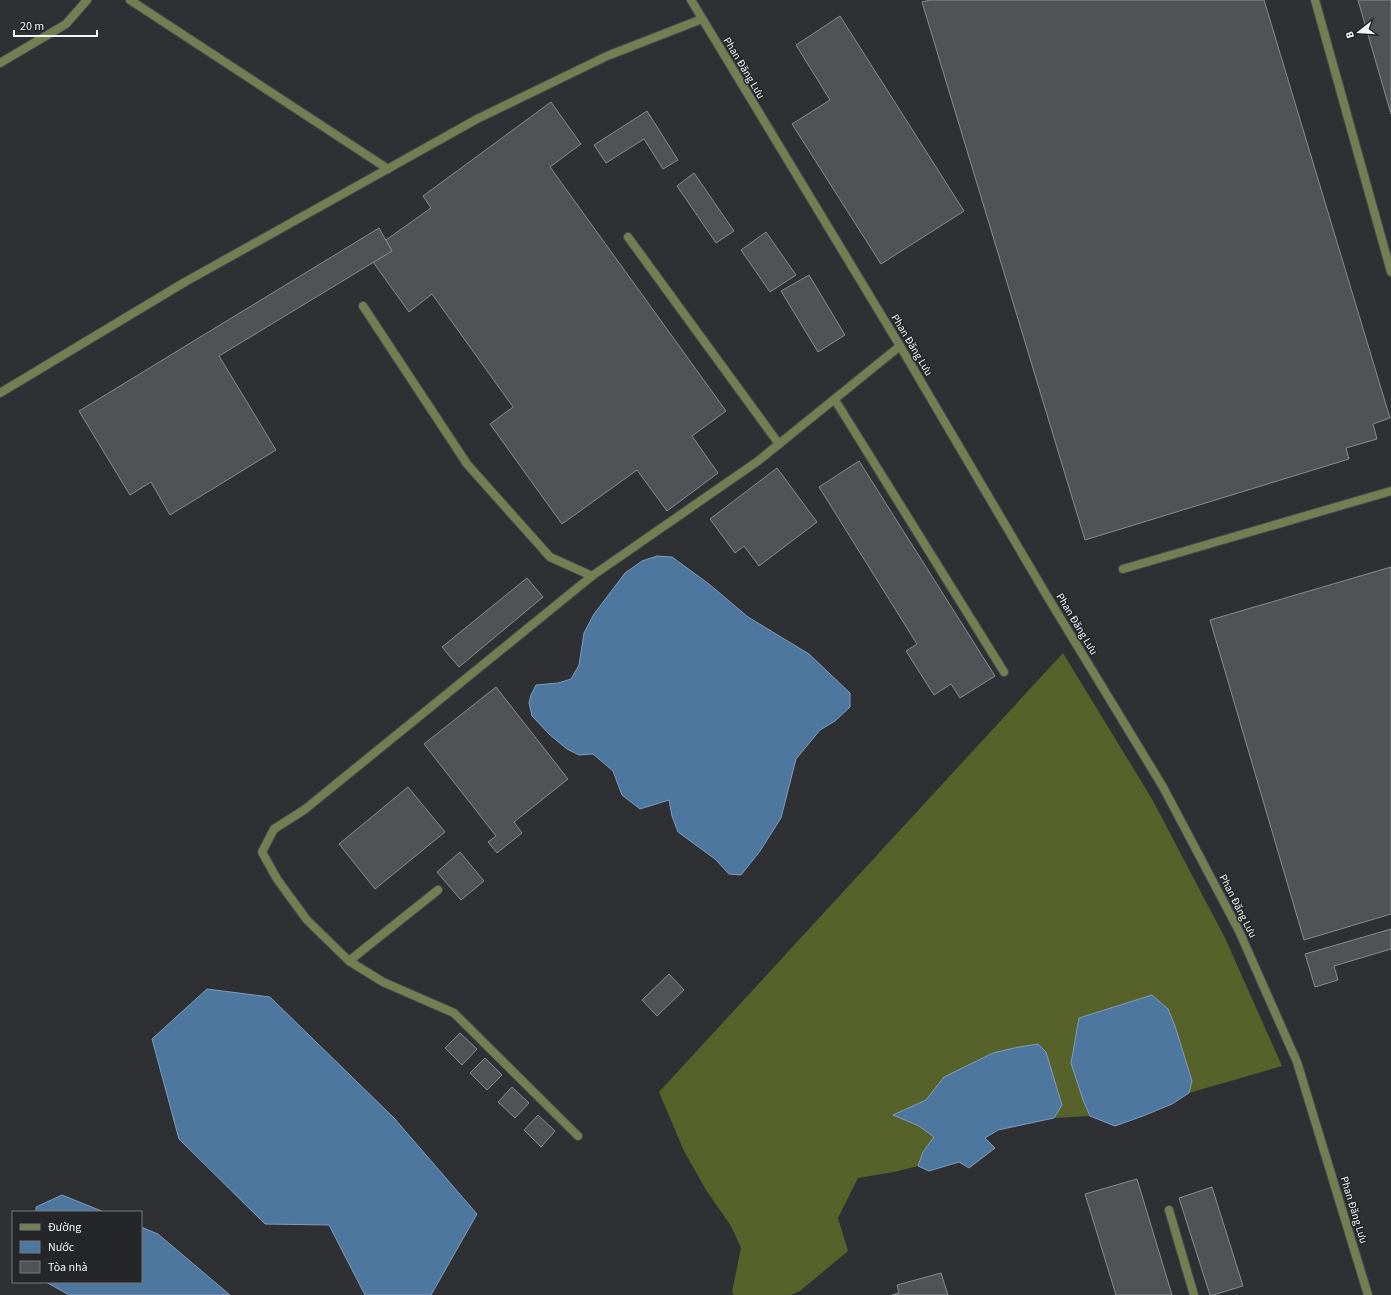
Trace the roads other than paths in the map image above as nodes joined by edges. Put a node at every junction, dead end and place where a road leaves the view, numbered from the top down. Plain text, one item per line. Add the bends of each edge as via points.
1 (87, 0) edge
2 (130, 0) edge
3 (691, 0) edge
4 (1315, 0) edge
5 (702, 19) junction
6 (0, 63) edge
7 (388, 169) junction
8 (628, 236) dead end
9 (1391, 272) edge
10 (363, 306) dead end
11 (900, 346) junction
12 (0, 393) edge
13 (835, 400) junction
14 (779, 444) junction
15 (1391, 491) edge
16 (1123, 569) dead end
17 (592, 576) junction
18 (1004, 672) dead end
19 (438, 890) dead end
20 (349, 961) junction
21 (578, 1136) dead end
22 (1169, 1210) dead end
23 (1194, 1295) edge
24 (1368, 1295) edge

1 - 6 street via 66,24
2 - 7 street
3 - 5 street, Phan Đăng Lưu
4 - 9 street
5 - 7 street via 599,60 477,118
5 - 11 street, Phan Đăng Lưu
7 - 12 street via 185,282
8 - 14 street
10 - 17 street via 467,464 550,557
11 - 13 street
11 - 24 street, Phan Đăng Lưu via 1163,787 1239,931 1297,1062
13 - 14 street
13 - 18 street
14 - 17 street
15 - 16 street
17 - 20 street via 304,810 274,829 262,852 277,879 307,920
19 - 20 street
20 - 21 street via 383,982 454,1013
22 - 23 street

